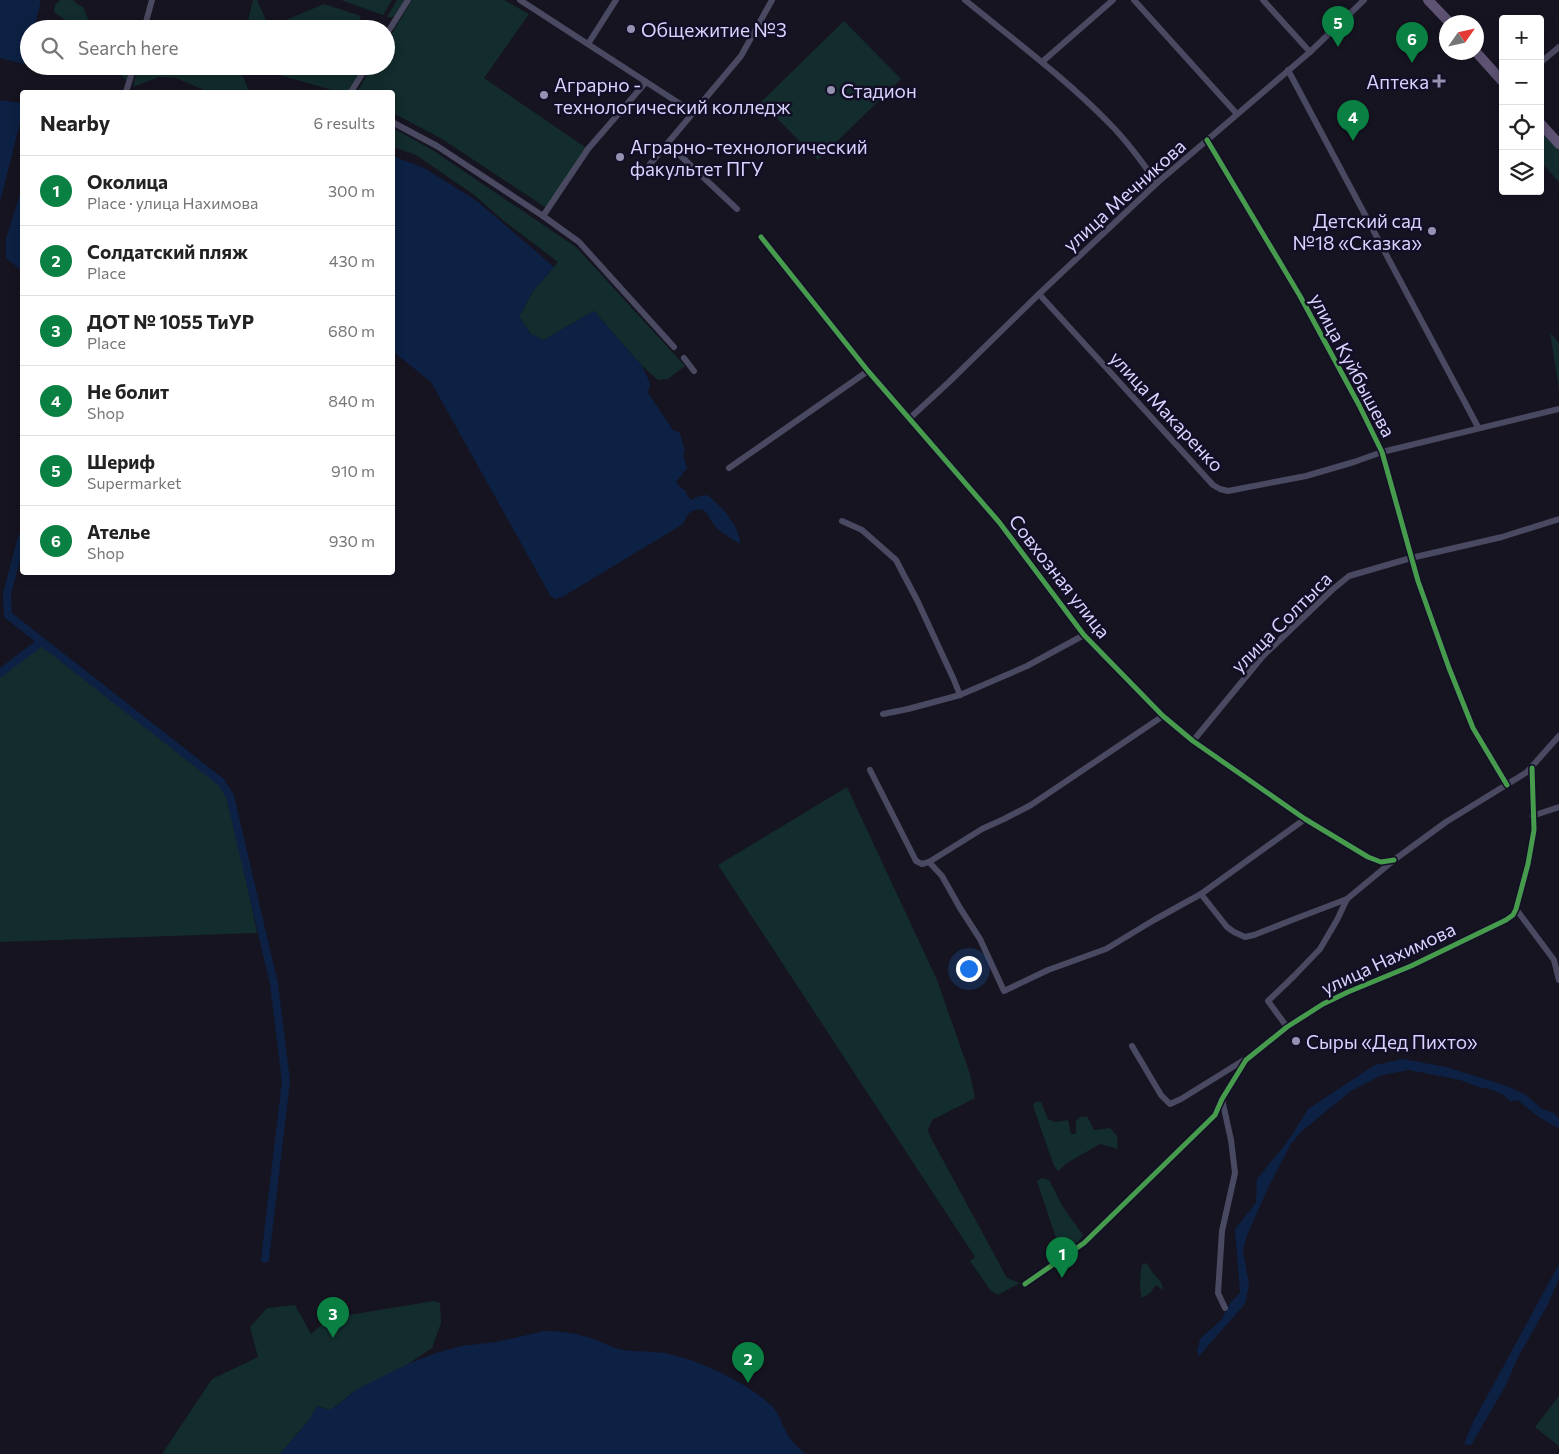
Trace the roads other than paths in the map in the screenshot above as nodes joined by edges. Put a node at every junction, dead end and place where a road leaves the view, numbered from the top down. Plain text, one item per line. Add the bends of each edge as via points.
1 (152, 0) edge
2 (408, 0) edge
3 (520, 0) edge
4 (616, 0) edge
5 (772, 0) edge
6 (965, 0) edge
7 (1113, 0) edge
8 (1134, 0) edge
9 (1263, 0) edge
10 (1364, 0) edge
11 (1428, 0) edge
12 (1442, 15) edge
13 (146, 20) edge
14 (395, 21) edge
15 (588, 44) junction
16 (1559, 47) edge
17 (1310, 52) junction
18 (1483, 60) edge
19 (1544, 60) edge
20 (1042, 62) junction
21 (1288, 70) junction
22 (131, 75) edge
23 (361, 75) edge
24 (1499, 78) edge
25 (646, 82) junction
26 (127, 90) edge
27 (352, 90) edge
28 (694, 113) junction
29 (1237, 114) junction
30 (395, 124) edge
31 (1544, 128) edge
32 (1207, 140) junction
33 (668, 144) junction
34 (1559, 144) edge
35 (650, 164) dead end
36 (1157, 183) junction
37 (737, 209) dead end
38 (543, 216) junction
39 (761, 237) dead end
40 (1039, 294) junction
41 (674, 347) dead end
42 (684, 358) dead end
43 (694, 371) dead end
44 (868, 371) junction
45 (1559, 408) edge
46 (910, 418) junction
47 (1478, 427) junction
48 (1382, 452) junction
49 (729, 468) dead end
50 (1559, 519) edge
51 (842, 521) dead end
52 (1411, 558) junction
53 (1084, 635) junction
54 (960, 695) junction
55 (883, 714) dead end
56 (1163, 716) junction
57 (1559, 736) edge
58 (1193, 741) junction
59 (1532, 768) junction
60 (870, 770) dead end
61 (1507, 785) junction
62 (1559, 807) edge
63 (1532, 816) junction
64 (1305, 819) junction
65 (1394, 860) junction
66 (929, 862) junction
67 (1201, 894) junction
68 (1347, 899) junction
69 (1516, 909) junction
70 (1559, 980) edge
71 (1287, 1027) junction
72 (1132, 1046) dead end
73 (1246, 1060) junction
74 (1222, 1099) junction
75 (1025, 1284) dead end
76 (1225, 1308) dead end

1 - 13 street
2 - 14 street
3 - 15 street
4 - 15 street
5 - 28 street via 741,56
6 - 20 street
7 - 20 street
8 - 29 street
9 - 17 street
10 - 17 street, улица Мечникова
11 - 12 main road
15 - 25 street
16 - 19 street
17 - 21 street, улица Мечникова
18 - 24 main road
20 - 36 street via 1110,124
21 - 29 street, улица Мечникова
21 - 47 street
22 - 26 street
23 - 27 street
25 - 28 street
25 - 38 street via 588,149
28 - 33 street
29 - 32 street, улица Мечникова
30 - 38 street via 437,146
31 - 34 main road
32 - 36 street, улица Мечникова
32 - 48 street, улица Куйбышева via 1300,296
33 - 35 street
33 - 37 street
36 - 40 street, улица Мечникова
38 - 41 street via 580,242
39 - 44 street, Совхозная улица
40 - 46 street, улица Мечникова
40 - 48 street, улица Макаренко via 1220,489 1228,491 1306,476
42 - 43 street
44 - 46 street, Совхозная улица
44 - 49 street
45 - 47 street, улица Макаренко
46 - 53 street, Совхозная улица via 999,522
47 - 48 street, улица Макаренко
48 - 52 street, улица Куйбышева
50 - 52 street, улица Солтыса via 1502,537
51 - 54 street via 862,530 896,560
52 - 58 street, улица Солтыса via 1349,576 1332,590 1264,656
52 - 61 street, улица Куйбышева via 1449,668 1474,728
53 - 54 street via 1027,666
53 - 56 street, Совхозная улица
54 - 55 street
56 - 58 street, Совхозная улица
56 - 66 street via 1031,805 982,829
57 - 59 street
58 - 64 street, Совхозная улица
59 - 61 street
59 - 63 street
60 - 66 street via 916,861 922,864
61 - 65 street via 1446,822
62 - 63 street
63 - 69 street via 1534,830
64 - 65 street, Совхозная улица via 1368,857 1381,862
64 - 67 street
65 - 68 street
66 - 67 street via 942,876 980,939 1004,991 1048,970 1106,949
67 - 68 street via 1227,927 1245,937
68 - 71 street via 1320,949 1268,1001
69 - 70 street via 1554,960
69 - 71 street, улица Нахимова via 1506,920 1323,1004
71 - 73 street, улица Нахимова
72 - 73 street via 1161,1095 1170,1104
73 - 74 street, улица Нахимова
74 - 75 street, улица Нахимова via 1215,1115 1084,1243
74 - 76 street via 1234,1173 1222,1231 1218,1293

